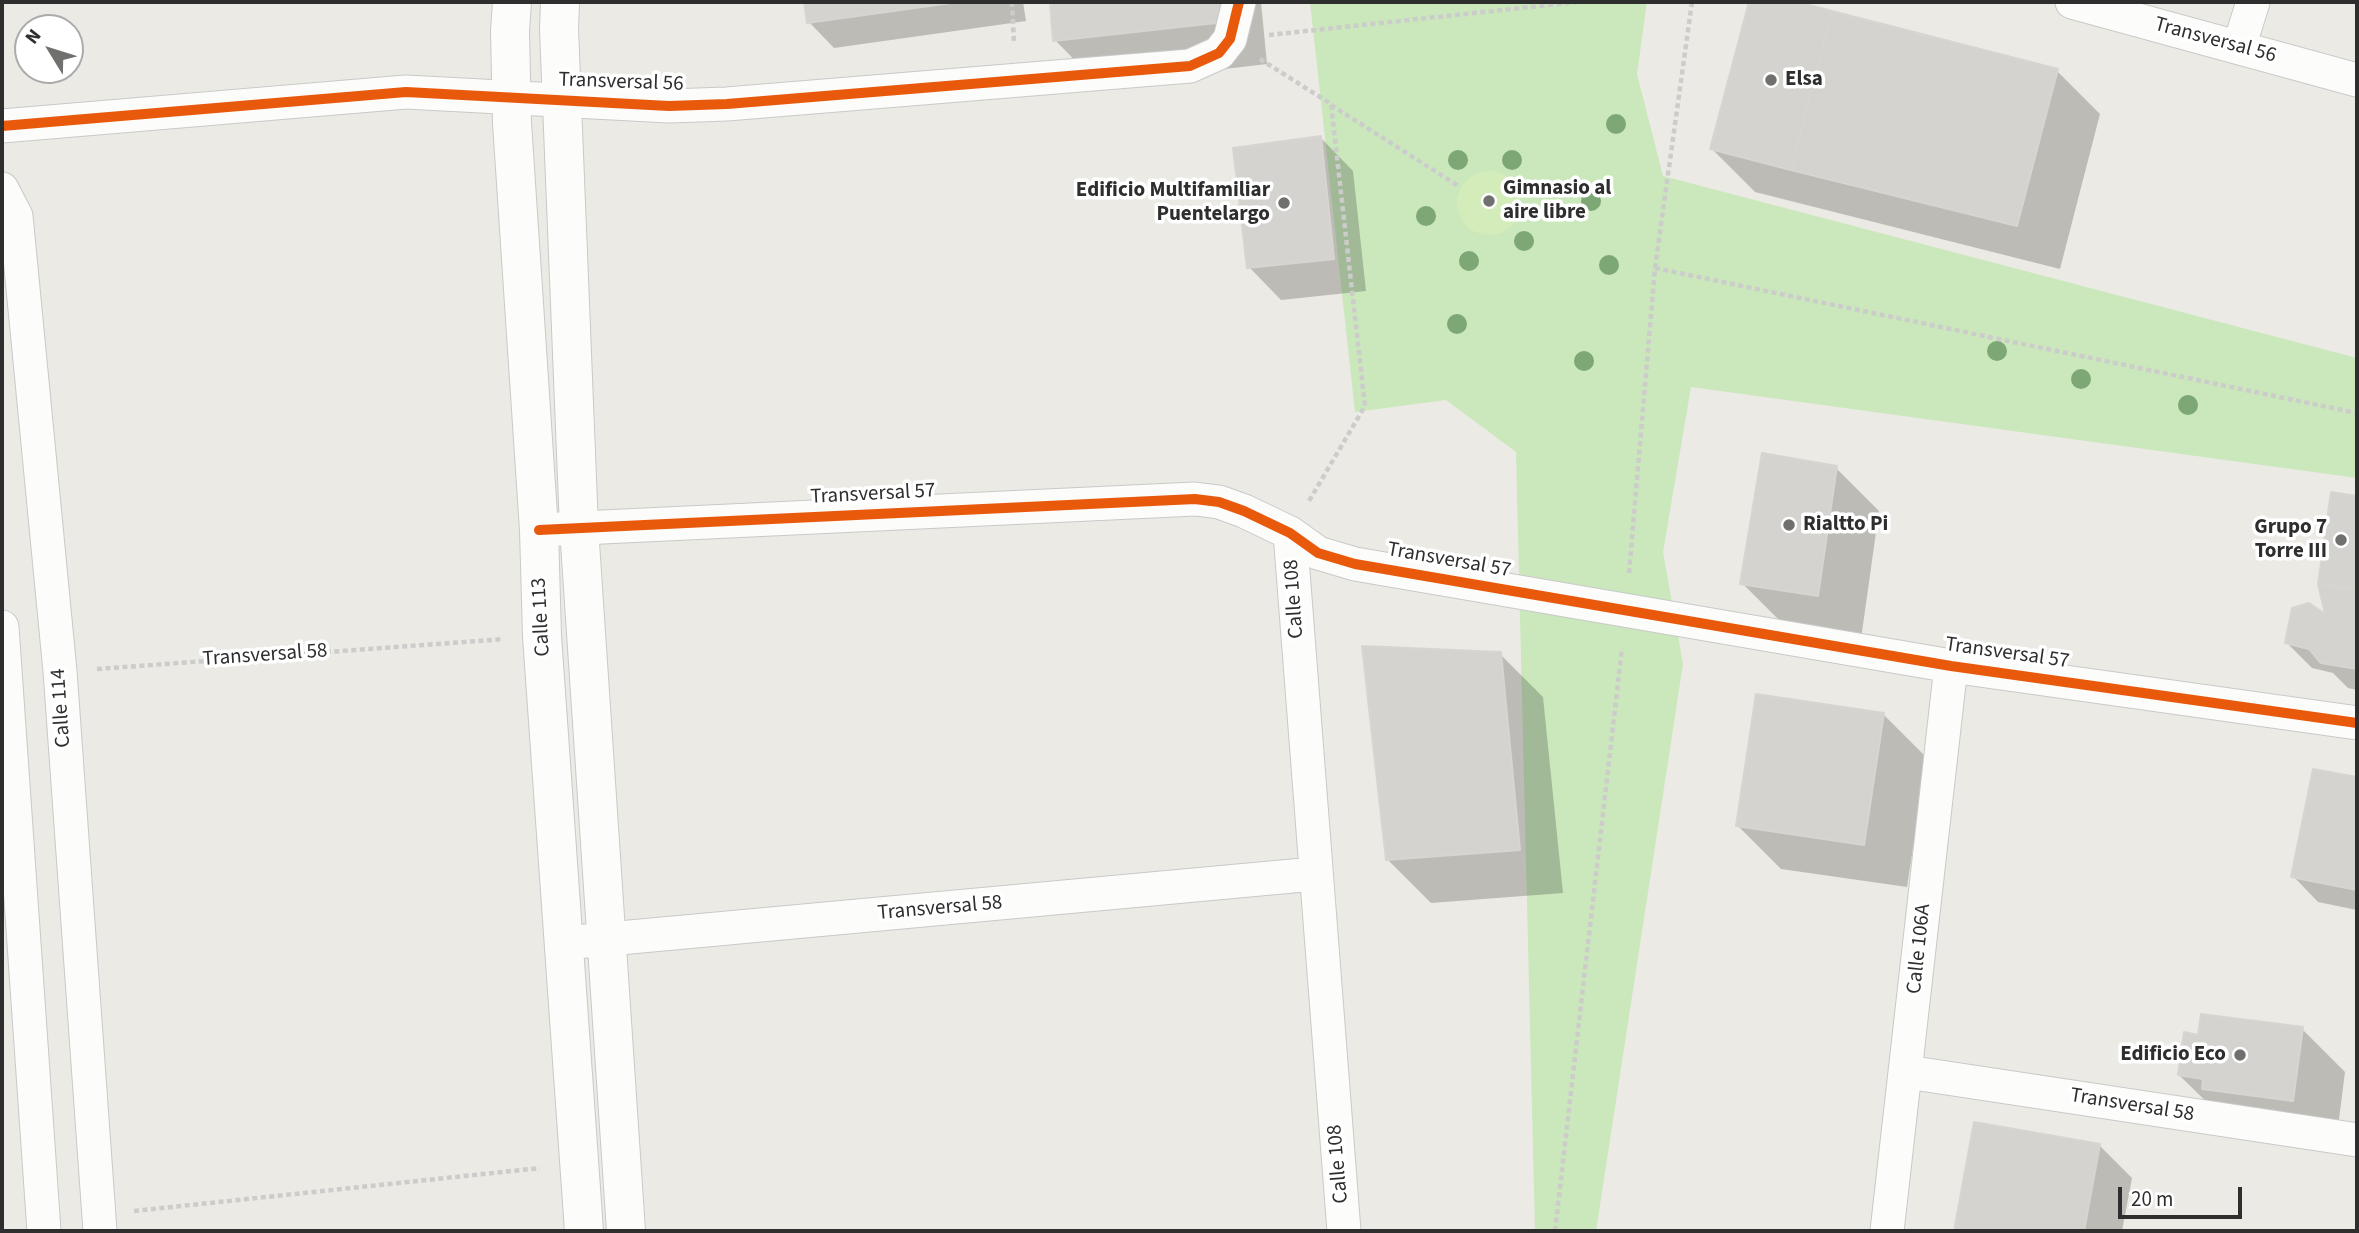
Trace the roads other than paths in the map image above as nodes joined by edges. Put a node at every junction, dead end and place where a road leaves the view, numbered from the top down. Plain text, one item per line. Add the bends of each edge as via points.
1 (512, 2) edge
2 (560, 2) edge
3 (1239, 2) edge
4 (2072, 2) edge
5 (2253, 2) edge
6 (2239, 47) junction
7 (2357, 80) edge
8 (511, 97) junction
9 (561, 99) junction
10 (2, 126) edge
11 (2, 189) edge
12 (579, 528) junction
13 (539, 530) junction
14 (1290, 533) junction
15 (2, 627) edge
16 (1951, 666) junction
17 (2357, 723) edge
18 (1314, 874) junction
19 (604, 939) junction
20 (565, 943) junction
21 (1907, 1072) junction
22 (2357, 1140) edge
23 (99, 1223) edge
24 (44, 1231) edge
25 (584, 1231) edge
26 (626, 1231) edge
27 (1344, 1231) edge
28 (1887, 1231) edge

1 - 8 street, Calle 113
2 - 9 street, Calle 113
3 - 9 street, Transversal 56 via 1230,39 1219,53 1207,61 1177,67 727,104 669,106
4 - 6 street, Transversal 56
5 - 6 street
6 - 7 street, Transversal 56
8 - 9 street, Transversal 56
8 - 10 street, Transversal 56 via 406,92
8 - 13 street, Calle 113
9 - 12 street, Calle 113
11 - 23 street, Calle 114 via 16,216 60,671
12 - 13 street, Transversal 57
12 - 14 street, Transversal 57 via 1195,499 1219,502
12 - 19 street, Calle 113
13 - 20 street, Calle 113 via 542,636
14 - 16 street, Transversal 57 via 1318,553 1355,564
14 - 18 street, Calle 108
15 - 24 street
16 - 17 street, Transversal 57
16 - 21 street, Calle 106A
18 - 19 street, Transversal 58
18 - 27 street, Calle 108
19 - 20 street, Transversal 58
19 - 26 street, Calle 113
20 - 25 street, Calle 113
21 - 22 street, Transversal 58
21 - 28 street, Calle 106A

